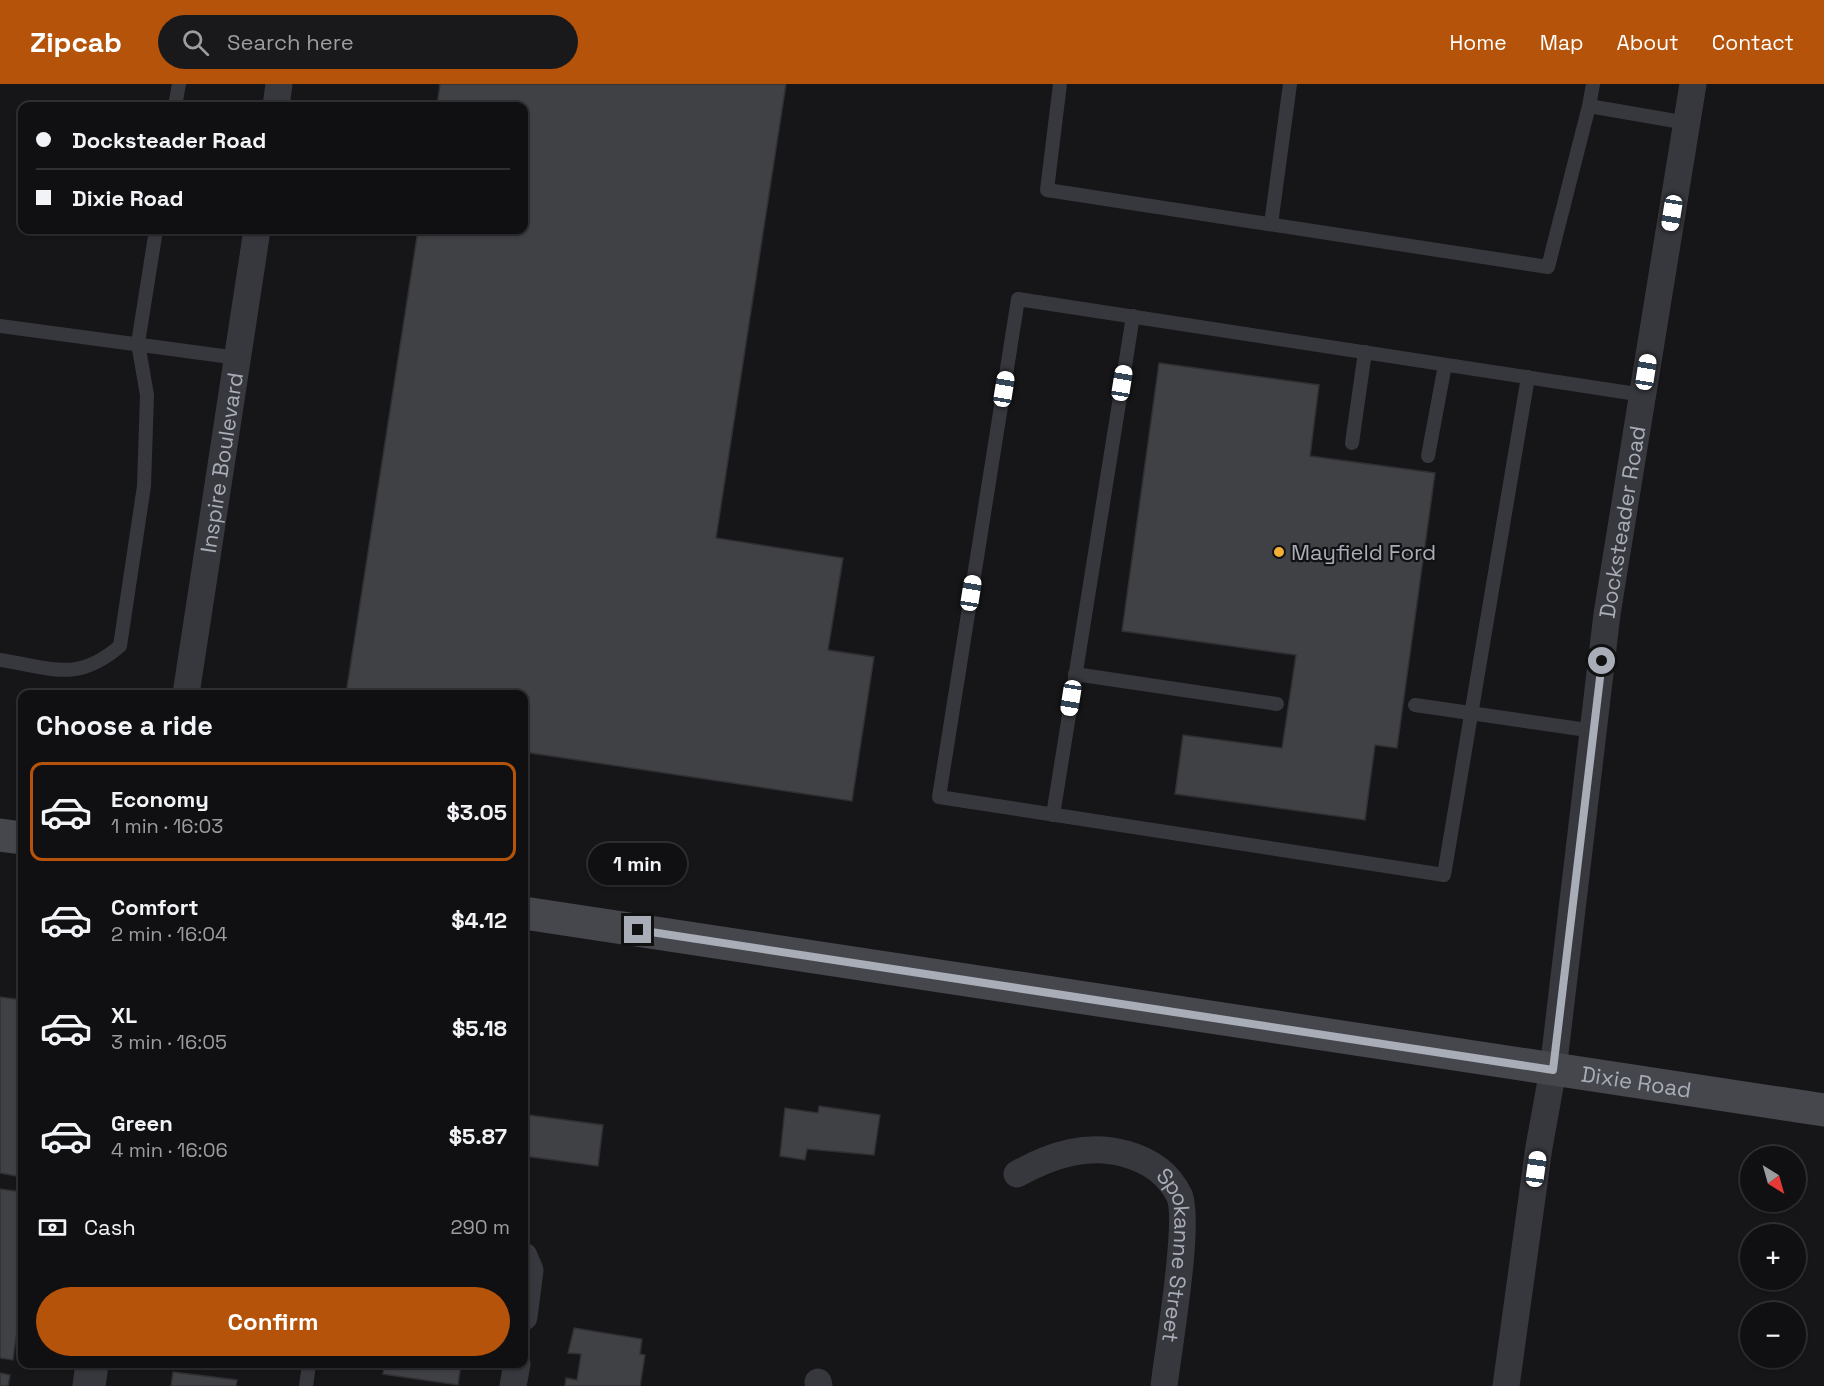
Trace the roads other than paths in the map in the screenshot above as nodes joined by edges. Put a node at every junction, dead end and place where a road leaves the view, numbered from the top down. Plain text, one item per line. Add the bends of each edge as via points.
1 (179, 84) edge
2 (279, 84) edge
3 (1060, 84) edge
4 (1290, 84) edge
5 (1593, 84) edge
6 (1693, 84) edge
7 (176, 102) edge
8 (277, 102) edge
9 (1589, 106) junction
10 (1687, 123) junction
11 (1272, 224) junction
12 (155, 234) edge
13 (256, 234) edge
14 (1133, 316) junction
15 (0, 326) edge
16 (138, 343) junction
17 (1365, 352) junction
18 (237, 357) junction
19 (1445, 365) junction
20 (1528, 377) junction
21 (1643, 395) junction
22 (1352, 443) dead end
23 (1428, 456) dead end
24 (0, 660) edge
25 (1075, 674) junction
26 (187, 690) edge
27 (1276, 704) dead end
28 (1415, 705) dead end
29 (1472, 714) junction
30 (1593, 731) junction
31 (1053, 815) junction
32 (0, 835) edge
33 (18, 837) edge
34 (528, 914) edge
35 (1553, 1070) junction
36 (1824, 1110) edge
37 (1017, 1174) dead end
38 (528, 1265) edge
39 (528, 1286) edge
40 (91, 1368) edge
41 (308, 1368) edge
42 (516, 1368) edge
43 (89, 1386) edge
44 (306, 1386) edge
45 (513, 1386) edge
46 (1164, 1386) edge
47 (1506, 1386) edge

1 - 7 lane
2 - 8 street
3 - 11 lane via 1047,190
4 - 11 lane
5 - 9 lane
6 - 10 street, Docksteader Road
9 - 10 lane
9 - 11 lane via 1548,267
10 - 21 street, Docksteader Road
12 - 16 lane
13 - 18 street, Inspire Boulevard
14 - 17 lane
14 - 25 lane
14 - 31 lane via 1018,299 1016,310 939,797
15 - 16 lane
16 - 18 lane
16 - 24 lane via 147,395 144,486 120,646 101,662 74,671
17 - 19 lane
17 - 22 lane
18 - 26 street, Inspire Boulevard
19 - 20 lane
19 - 23 lane
20 - 21 lane
20 - 29 lane
21 - 30 street, Docksteader Road via 1607,614
25 - 27 lane
25 - 31 lane
28 - 29 lane
29 - 30 lane
29 - 31 lane via 1444,875
30 - 35 street, Docksteader Road
32 - 33 main road
34 - 35 main road, Dixie Road
35 - 36 main road, Dixie Road
35 - 47 street, Docksteader Road
37 - 46 street, Spokanne Street via 1062,1152 1113,1150 1149,1162 1180,1196 1184,1224
38 - 39 street
40 - 43 street
41 - 44 lane
42 - 45 street

